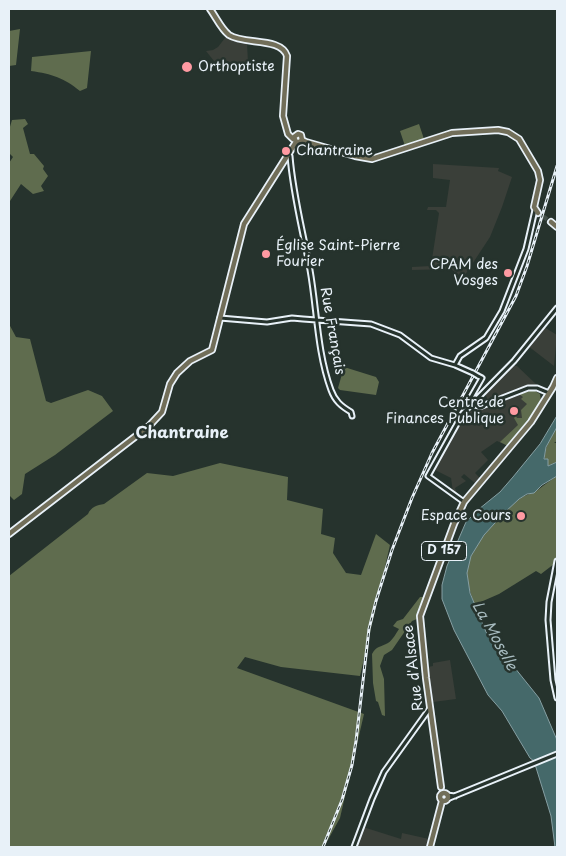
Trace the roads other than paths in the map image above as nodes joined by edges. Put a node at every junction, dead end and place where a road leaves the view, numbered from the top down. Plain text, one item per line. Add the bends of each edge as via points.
1 (210, 9) edge
2 (295, 139) junction
3 (302, 140) junction
4 (288, 154) junction
5 (536, 211) joint
6 (557, 308) edge
7 (220, 318) junction
8 (316, 320) junction
9 (455, 365) junction
10 (557, 378) edge
11 (557, 388) edge
12 (549, 394) junction
13 (472, 395) junction
14 (478, 398) junction
15 (470, 404) junction
16 (482, 406) junction
17 (352, 416) dead end
18 (464, 502) junction
19 (9, 534) edge
20 (557, 561) edge
21 (557, 698) edge
22 (430, 708) junction
23 (557, 754) edge
24 (444, 797) junction
25 (354, 847) edge
26 (430, 847) edge

1 - 2 main road via 230,35 275,45 285,51 283,116 288,134
2 - 3 main road
2 - 3 main road via 300,135
2 - 4 main road
3 - 5 main road via 372,159 452,133 508,132 519,140 538,171
4 - 7 main road via 244,224
4 - 8 street, Rue Français via 310,269
5 - 9 street via 506,303 484,340 460,356
6 - 14 street via 514,361
7 - 8 street via 267,322 292,318
7 - 19 main road via 212,350 190,361 176,373 162,412 149,426
8 - 9 street via 371,324 400,335 431,358
8 - 17 street, Rue Français via 331,391 339,405
9 - 13 street, bridge via 480,377
10 - 12 main road
11 - 12 main road, D 157
12 - 16 street via 528,388
12 - 18 main road, Rue d'Alsace / D 157 via 531,422
13 - 14 street via 474,399
13 - 15 street
14 - 15 street
14 - 16 street
15 - 16 street
15 - 18 street via 428,476
18 - 22 main road, Rue d'Alsace / D 157 via 419,620
20 - 21 street via 548,620
22 - 24 main road, Rue d'Alsace / D 157
22 - 25 street via 384,772
23 - 24 street via 456,796
24 - 26 main road, D 157

